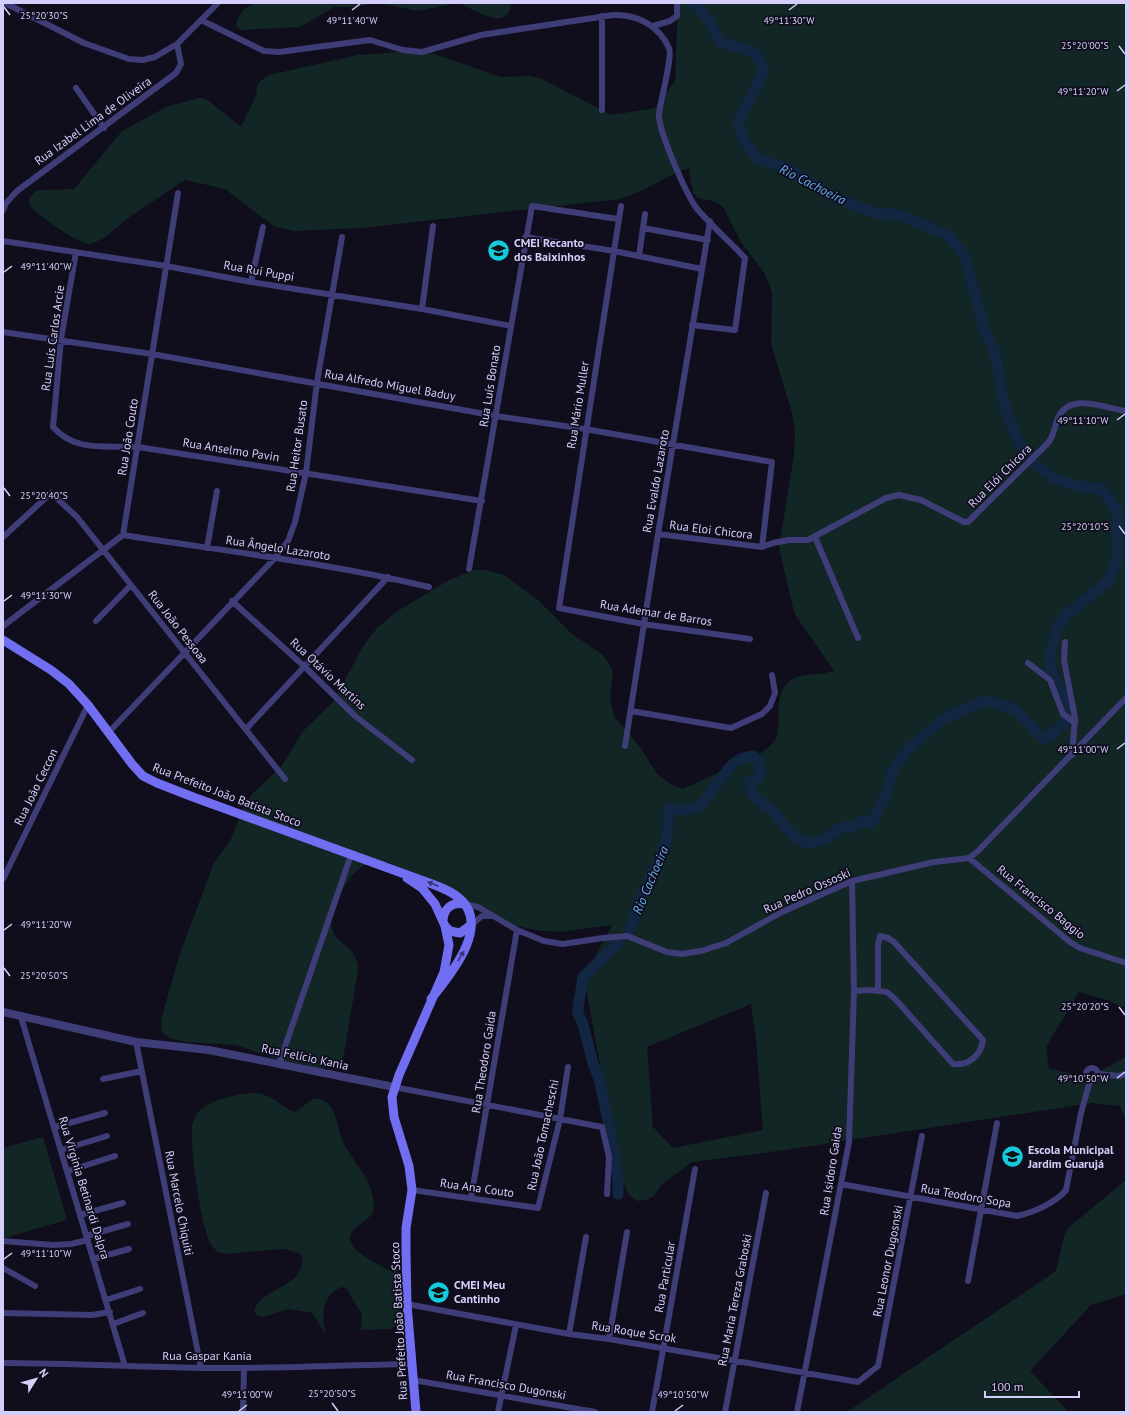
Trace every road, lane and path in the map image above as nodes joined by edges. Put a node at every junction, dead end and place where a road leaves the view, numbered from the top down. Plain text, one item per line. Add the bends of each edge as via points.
1 (5, 3) edge
2 (218, 3) edge
3 (677, 3) edge
4 (602, 16) junction
5 (201, 20) junction
6 (653, 26) junction
7 (177, 44) junction
8 (76, 88) dead end
9 (602, 110) dead end
10 (104, 128) junction
11 (178, 193) dead end
12 (621, 206) dead end
13 (3, 210) edge
14 (645, 214) dead end
15 (618, 219) junction
16 (710, 221) junction
17 (433, 226) dead end
18 (263, 227) dead end
19 (643, 228) junction
20 (342, 237) dead end
21 (525, 237) junction
22 (708, 240) junction
23 (3, 241) edge
24 (614, 251) junction
25 (76, 252) junction
26 (639, 256) junction
27 (166, 266) junction
28 (702, 269) junction
29 (251, 282) junction
30 (332, 294) junction
31 (422, 309) junction
32 (692, 325) junction
33 (511, 326) junction
34 (3, 332) edge
35 (61, 339) junction
36 (152, 354) junction
37 (317, 382) junction
38 (1126, 411) edge
39 (496, 416) junction
40 (53, 427) joint
41 (585, 429) junction
42 (674, 444) junction
43 (138, 447) junction
44 (306, 473) junction
45 (217, 491) dead end
46 (482, 501) junction
47 (658, 534) junction
48 (123, 535) junction
49 (3, 537) edge
50 (815, 537) junction
51 (762, 547) junction
52 (207, 548) junction
53 (103, 550) junction
54 (275, 558) junction
55 (469, 569) dead end
56 (388, 577) junction
57 (131, 585) junction
58 (429, 587) dead end
59 (232, 601) junction
60 (559, 608) joint
61 (96, 621) dead end
62 (644, 624) junction
63 (3, 626) edge
64 (858, 638) dead end
65 (750, 639) dead end
66 (3, 640) edge
67 (1066, 642) dead end
68 (183, 652) junction
69 (1028, 663) dead end
70 (305, 667) junction
71 (772, 675) dead end
72 (1126, 698) edge
73 (88, 705) junction
74 (631, 711) junction
75 (1075, 723) junction
76 (246, 729) junction
77 (109, 732) junction
78 (625, 746) dead end
79 (1072, 754) junction
80 (412, 760) dead end
81 (285, 779) dead end
82 (351, 855) junction
83 (969, 858) junction
84 (398, 872) junction
85 (3, 879) edge
86 (852, 882) junction
87 (464, 904) junction
88 (492, 917) junction
89 (444, 923) junction
90 (471, 924) junction
91 (517, 930) junction
92 (1126, 963) edge
93 (854, 991) junction
94 (878, 991) junction
95 (431, 999) junction
96 (3, 1012) edge
97 (22, 1017) junction
98 (136, 1042) junction
99 (279, 1064) junction
100 (568, 1067) dead end
101 (142, 1071) junction
102 (1098, 1074) junction
103 (1126, 1074) edge
104 (103, 1079) dead end
105 (1090, 1081) junction
106 (394, 1087) junction
107 (488, 1106) junction
108 (104, 1113) dead end
109 (560, 1119) junction
110 (997, 1123) dead end
111 (55, 1127) junction
112 (107, 1136) dead end
113 (922, 1136) dead end
114 (61, 1150) junction
115 (115, 1156) dead end
116 (695, 1169) dead end
117 (68, 1171) junction
118 (841, 1184) junction
119 (412, 1190) junction
120 (766, 1193) dead end
121 (607, 1194) dead end
122 (471, 1198) junction
123 (911, 1198) junction
124 (123, 1203) dead end
125 (538, 1208) joint
126 (982, 1210) junction
127 (80, 1215) junction
128 (128, 1224) dead end
129 (627, 1232) dead end
130 (586, 1237) dead end
131 (87, 1238) junction
132 (3, 1242) edge
133 (129, 1248) dead end
134 (94, 1258) junction
135 (3, 1268) edge
136 (968, 1280) dead end
137 (35, 1286) dead end
138 (140, 1289) dead end
139 (106, 1300) junction
140 (407, 1304) junction
141 (110, 1312) junction
142 (143, 1313) dead end
143 (3, 1314) edge
144 (113, 1324) junction
145 (516, 1325) junction
146 (569, 1334) junction
147 (609, 1339) junction
148 (664, 1348) junction
149 (735, 1360) junction
150 (3, 1363) edge
151 (412, 1364) junction
152 (125, 1366) junction
153 (201, 1368) junction
154 (244, 1368) junction
155 (804, 1373) junction
156 (413, 1380) junction
157 (858, 1382) joint
158 (501, 1394) junction
159 (243, 1412) edge
160 (416, 1412) edge
161 (498, 1412) edge
162 (595, 1412) edge
163 (652, 1412) edge
164 (725, 1412) edge
165 (797, 1412) edge

1 - 7 street via 84,43 129,59 143,60 154,57
2 - 5 street
3 - 6 street via 677,16
4 - 5 street via 481,35 422,52 403,50 370,40 293,51 264,51
4 - 6 street via 624,14
4 - 9 street
5 - 7 street
6 - 16 street via 663,36 671,51 659,116 662,129 697,209
7 - 10 street, Rua Izabel Lima de Oliveira via 181,64 176,74
8 - 10 street
10 - 13 street, Rua Izabel Lima de Oliveira via 17,191
11 - 27 street, Rua João Couto
12 - 15 street, Rua Mário Muller
14 - 19 street
15 - 21 street, Rua Luís Bonato via 532,206
15 - 24 street, Rua Mário Muller
16 - 22 street, Rua Evaldo Lazaroto
16 - 32 street via 745,258 735,330
17 - 31 street
18 - 29 street
19 - 22 street
19 - 26 street
20 - 30 street, Rua Heitor Busato
21 - 24 street
21 - 33 street, Rua Luís Bonato
22 - 28 street, Rua Evaldo Lazaroto
23 - 25 street, Rua Rui Puppi
24 - 26 street
24 - 41 street, Rua Mário Muller
25 - 27 street, Rua Rui Puppi
25 - 35 street, Rua Luís Carlos Arcie
26 - 28 street
27 - 29 street, Rua Rui Puppi
27 - 36 street, Rua João Couto
28 - 32 street, Rua Evaldo Lazaroto
29 - 30 street, Rua Rui Puppi
30 - 31 street, Rua Rui Puppi
30 - 37 street, Rua Heitor Busato
31 - 33 street, Rua Rui Puppi
32 - 42 street, Rua Evaldo Lazaroto
33 - 39 street, Rua Luís Bonato
34 - 35 street, Rua Alfredo Miguel Baduy
35 - 36 street, Rua Alfredo Miguel Baduy
35 - 40 street, Rua Luís Carlos Arcie
36 - 37 street, Rua Alfredo Miguel Baduy
36 - 43 street, Rua João Couto
37 - 39 street, Rua Alfredo Miguel Baduy
37 - 44 street, Rua Heitor Busato
38 - 50 street, Rua Elói Chicora via 1094,404 1072,405 1064,409 1048,443 968,522 921,500 899,495 886,498
39 - 41 street, Rua Alfredo Miguel Baduy
39 - 46 street, Rua Luís Bonato
40 - 43 street, Rua Anselmo Pavin via 74,443
41 - 42 street, Rua Alfredo Miguel Baduy
41 - 60 street, Rua Mário Muller
42 - 47 street, Rua Evaldo Lazaroto
42 - 51 street, Rua Alfredo Miguel Baduy via 772,462
43 - 44 street, Rua Anselmo Pavin
43 - 48 street, Rua João Couto
44 - 46 street, Rua Anselmo Pavin
44 - 54 street, Rua Heitor Busato via 295,522 288,541
45 - 52 street
46 - 55 street, Rua Luís Bonato
47 - 51 street, Rua Eloi Chicora
47 - 62 street, Rua Evaldo Lazaroto
48 - 52 street, Rua Ângelo Lazaroto
48 - 53 street
49 - 53 street, Rua João Pessoaa via 51,492 77,517
50 - 51 street, Rua Elói Chicora
50 - 64 street
52 - 54 street, Rua Ângelo Lazaroto
53 - 57 street, Rua João Pessoaa
53 - 63 street
54 - 56 street, Rua Ângelo Lazaroto
54 - 59 street, Rua Heitor Busato
56 - 58 street, Rua Ângelo Lazaroto
56 - 70 street
57 - 61 street
57 - 68 street, Rua João Pessoaa
59 - 68 street, Rua Heitor Busato
59 - 70 street, Rua Otávio Martins
60 - 62 street, Rua Ademar de Barros
62 - 65 street, Rua Ademar de Barros
62 - 74 street, Rua Evaldo Lazaroto
66 - 73 main road, Rua Prefeito João Batista Stoco via 51,670 69,684
67 - 75 street via 1064,660
68 - 76 street, Rua João Pessoaa
68 - 77 street, Rua Heitor Busato
69 - 75 street via 1050,680 1063,714
70 - 76 street
70 - 80 street, Rua Otávio Martins via 356,716
71 - 74 street via 775,692 770,706 755,718 732,728
72 - 79 street
73 - 77 main road, Rua Prefeito João Batista Stoco
73 - 85 street, Rua João Ceccon
74 - 78 street, Rua Evaldo Lazaroto
75 - 79 street
76 - 81 street, Rua João Pessoaa
77 - 82 main road, Rua Prefeito João Batista Stoco via 143,776
79 - 83 street via 978,852
82 - 84 main road, Rua Prefeito João Batista Stoco
82 - 99 street
83 - 86 street, Rua Pedro Ossoski via 934,862
83 - 92 street, Rua Francisco Baggio via 1070,942 1080,948
87 -> 84 main road, Rua Prefeito João Batista Stoco via 451,892
84 - 89 main road, Rua Prefeito João Batista Stoco via 427,893
86 - 91 street, Rua Pedro Ossoski via 782,912 726,943 682,954 667,952 627,936 563,944 544,941
86 - 93 street, Rua Isidoro Gaida
87 - 88 street, Rua Pedro Ossoski via 478,907
87 - 89 main road via 449,907
87 - 90 main road, Rua Prefeito João Batista Stoco via 470,914
88 - 90 street via 482,916
88 - 91 street, Rua Pedro Ossoski
89 - 90 main road via 450,931 460,933
89 - 95 main road, Rua Prefeito João Batista Stoco via 448,945 446,963
95 -> 90 main road, Rua Prefeito João Batista Stoco via 465,949 470,938
91 - 107 street, Rua Theodoro Gaida
93 - 94 street
93 - 118 street, Rua Isidoro Gaida via 849,1142
94 - 94 street via 887,992 897,1001 953,1064 960,1065 972,1060 982,1050 983,1040 894,942 880,936
95 - 106 main road, Rua Prefeito João Batista Stoco
96 - 97 street, Rua Felício Kania
97 - 98 street, Rua Felício Kania
97 - 111 street, Rua Virginia Betinardi Dalpra
98 - 99 street, Rua Felício Kania via 208,1050
98 - 101 street, Rua Marcelo Chiquiti
99 - 106 street, Rua Felício Kania
100 - 109 street, Rua João Tomacheschi
101 - 104 street
101 - 153 street, Rua Marcelo Chiquiti
102 - 103 street
102 - 105 street via 1097,1079
102 - 105 street via 1094,1068 1087,1070 1085,1075
105 - 126 street, Rua Teodoro Sopa via 1066,1190 1060,1198 1017,1216
106 - 107 street, Rua Felício Kania
106 - 119 main road, Rua Prefeito João Batista Stoco via 392,1105 409,1166
107 - 109 street, Rua Felício Kania
107 - 122 street, Rua Theodoro Gaida
108 - 111 street
109 - 121 street, Rua Felício Kania via 602,1127 609,1157
109 - 125 street, Rua João Tomacheschi
110 - 126 street
111 - 114 street, Rua Virginia Betinardi Dalpra
112 - 114 street
113 - 123 street, Rua Leonor Dugosnski
114 - 117 street, Rua Virginia Betinardi Dalpra
115 - 117 street
116 - 148 street, Rua Particular
117 - 127 street, Rua Virginia Betinardi Dalpra
118 - 123 street, Rua Teodoro Sopa
118 - 155 street, Rua Isidoro Gaida
119 - 122 street, Rua Ana Couto
119 - 140 main road, Rua Prefeito João Batista Stoco via 406,1228
120 - 149 street, Rua Maria Tereza Graboski
122 - 125 street, Rua Ana Couto
123 - 126 street, Rua Teodoro Sopa
123 - 157 street, Rua Leonor Dugosnski via 878,1366
124 - 127 street
126 - 136 street
127 - 131 street, Rua Virginia Betinardi Dalpra
128 - 131 street
129 - 147 street
130 - 146 street
131 - 132 street via 71,1244 53,1245
131 - 134 street, Rua Virginia Betinardi Dalpra
133 - 134 street
134 - 139 street, Rua Virginia Betinardi Dalpra
135 - 137 street
138 - 139 street
139 - 141 street, Rua Virginia Betinardi Dalpra
140 - 145 street, Rua Roque Scrok
140 - 151 main road, Rua Prefeito João Batista Stoco
141 - 143 street via 92,1315
141 - 144 street, Rua Virginia Betinardi Dalpra
142 - 144 street
144 - 152 street, Rua Virginia Betinardi Dalpra
145 - 146 street, Rua Roque Scrok
145 - 158 street
146 - 147 street, Rua Roque Scrok
147 - 148 street, Rua Roque Scrok
148 - 149 street, Rua Roque Scrok
148 - 163 street, Rua Particular
149 - 155 street, Rua Roque Scrok
149 - 164 street, Rua Maria Tereza Graboski
150 - 152 street, Rua Gaspar Kania
151 - 154 street, Rua Gaspar Kania
151 - 156 main road, Rua Prefeito João Batista Stoco
152 - 153 street, Rua Gaspar Kania
153 - 154 street, Rua Gaspar Kania
154 - 159 street
155 - 157 street, Rua Roque Scrok
155 - 165 street, Rua Isidoro Gaida
156 - 158 street, Rua Francisco Dugonski
156 - 160 main road, Rua Prefeito João Batista Stoco
158 - 161 street
158 - 162 street, Rua Francisco Dugonski

